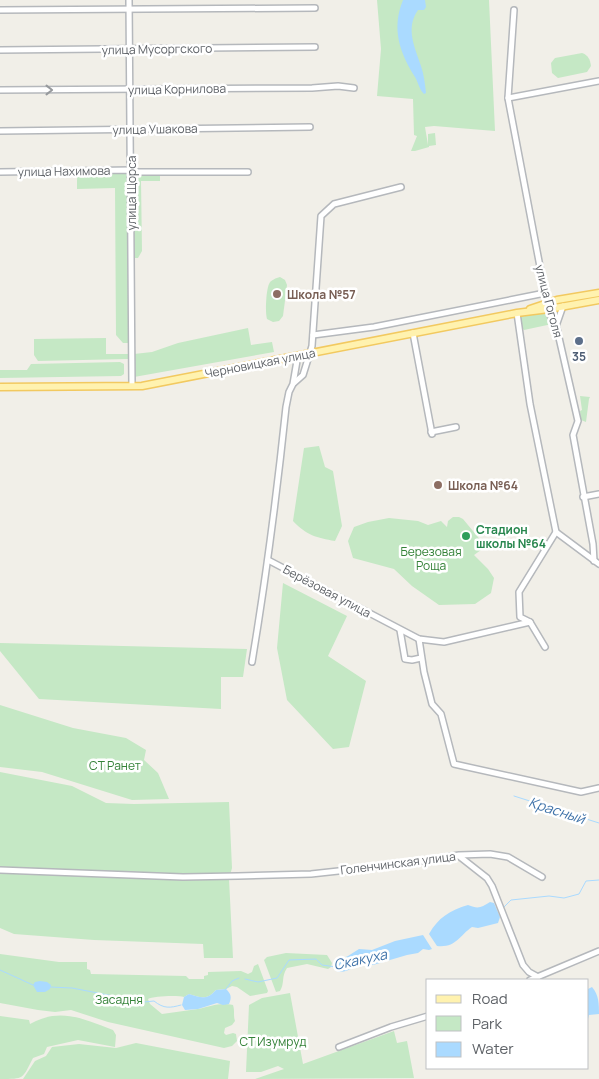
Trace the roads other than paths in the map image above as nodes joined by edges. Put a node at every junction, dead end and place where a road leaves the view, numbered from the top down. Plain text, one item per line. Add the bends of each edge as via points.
1 (129, 0) edge
2 (130, 8) junction
3 (315, 8) dead end
4 (0, 10) edge
5 (514, 10) dead end
6 (315, 47) dead end
7 (130, 49) junction
8 (0, 50) edge
9 (599, 81) edge
10 (354, 88) dead end
11 (0, 90) edge
12 (130, 90) junction
13 (508, 98) junction
14 (310, 127) dead end
15 (131, 129) junction
16 (0, 131) edge
17 (131, 170) junction
18 (0, 172) edge
19 (248, 172) dead end
20 (401, 187) dead end
21 (545, 293) junction
22 (599, 293) edge
23 (599, 300) edge
24 (548, 306) junction
25 (563, 306) junction
26 (517, 313) junction
27 (556, 327) junction
28 (413, 333) junction
29 (313, 335) junction
30 (310, 353) junction
31 (298, 355) junction
32 (293, 384) junction
33 (132, 386) junction
34 (0, 387) edge
35 (456, 427) dead end
36 (599, 494) edge
37 (583, 497) junction
38 (556, 532) junction
39 (268, 560) junction
40 (594, 560) junction
41 (599, 564) edge
42 (530, 622) junction
43 (400, 630) junction
44 (419, 639) junction
45 (544, 647) dead end
46 (421, 658) junction
47 (252, 662) dead end
48 (599, 788) edge
49 (458, 855) junction
50 (0, 870) edge
51 (542, 877) dead end
52 (599, 951) edge
53 (538, 977) junction
54 (533, 979) edge
55 (426, 1017) edge
56 (339, 1047) dead end

1 - 2 street, улица Щорса
2 - 3 street
2 - 4 street
2 - 7 street, улица Щорса
5 - 13 street, улица Гоголя
6 - 7 street, улица Мусоргского
7 - 8 street, улица Мусоргского
7 - 12 street, улица Щорса
9 - 13 street
10 - 12 street, улица Корнилова
11 -> 12 street, улица Корнилова
12 - 15 street, улица Щорса
13 - 21 street, улица Гоголя
14 - 15 street, улица Ушакова
15 - 16 street, улица Ушакова
15 - 17 street, улица Щорса
17 - 18 street, улица Нахимова
17 - 19 street, улица Нахимова
17 - 33 street, улица Щорса
20 - 29 street, Берёзовая улица via 334,204 321,216
21 - 24 street, улица Гоголя
21 - 29 street via 374,327
22 - 24 main road, Черновицкая улица
23 - 25 main road, Черновицкая улица
24 - 25 main road, Черновицкая улица
24 - 26 main road, Черновицкая улица
24 - 27 street, улица Гоголя
25 - 27 street
26 - 28 main road, Черновицкая улица
26 - 38 street via 530,404
27 - 37 street, улица Гоголя via 578,421 572,435
28 - 30 main road, Черновицкая улица
28 - 35 street via 432,433
29 - 30 street, Берёзовая улица
30 - 31 main road, Черновицкая улица
30 - 32 street, Берёзовая улица via 303,375
31 - 32 street, Берёзовая улица
31 - 33 main road, Черновицкая улица
32 - 39 street, Берёзовая улица via 286,407
33 - 34 main road, Черновицкая улица
36 - 37 street
37 - 40 street, улица Гоголя
38 - 40 street
38 - 42 street via 519,592 520,617
39 - 43 street, Берёзовая улица
39 - 47 street
40 - 41 street
42 - 44 street, Берёзовая улица via 444,642
42 - 45 street
43 - 44 street, Берёзовая улица
43 - 46 street via 405,659
44 - 46 street
46 - 48 street via 432,704 442,714 454,764 581,792
49 - 50 street, Голенчинская улица via 310,874 196,878
49 - 51 street, Голенчинская улица via 503,855
49 - 53 street via 487,878 522,965
52 - 53 street
53 - 54 street
55 - 56 street

